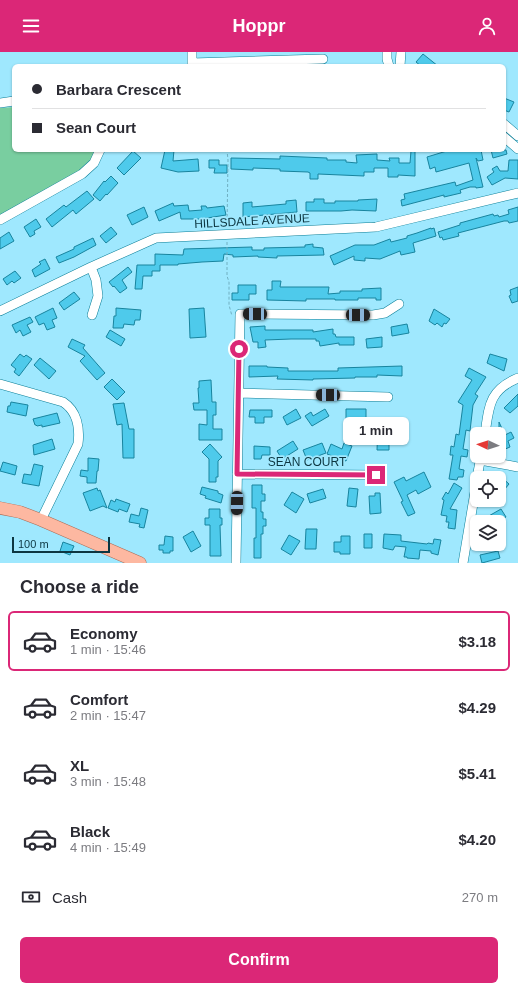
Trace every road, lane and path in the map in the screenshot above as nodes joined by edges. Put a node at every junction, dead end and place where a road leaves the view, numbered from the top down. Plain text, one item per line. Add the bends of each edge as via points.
1 (192, 52) edge
2 (387, 52) edge
3 (401, 52) edge
4 (323, 59) dead end
5 (192, 64) edge
6 (214, 64) edge
7 (388, 64) edge
8 (400, 64) edge
9 (12, 101) edge
10 (0, 103) edge
11 (506, 126) edge
12 (518, 136) edge
13 (506, 139) edge
14 (518, 149) edge
15 (99, 152) edge
16 (227, 152) edge
17 (518, 193) edge
18 (0, 220) edge
19 (227, 234) junction
20 (91, 267) junction
21 (399, 304) dead end
22 (0, 311) edge
23 (92, 315) dead end
24 (240, 320) junction
25 (518, 378) edge
26 (0, 384) edge
27 (239, 393) junction
28 (388, 397) dead end
29 (485, 427) edge
30 (502, 463) edge
31 (518, 467) edge
32 (237, 474) junction
33 (376, 475) dead end
34 (472, 507) edge
35 (0, 508) edge
36 (40, 520) junction
37 (140, 563) edge
38 (236, 563) edge
39 (463, 563) edge

1 - 5 street
2 - 7 street
3 - 8 street
4 - 6 street
9 - 10 street
11 - 12 street
13 - 14 street
15 - 18 street via 94,163 82,174
16 - 19 path
17 - 19 street, HILLSDALE AVENUE via 383,226
19 - 20 street, HILLSDALE AVENUE via 156,238
19 - 24 path via 229,305 231,315
20 - 22 street, HILLSDALE AVENUE
20 - 23 street via 98,296
21 - 24 street via 384,313 373,315 240,314
24 - 27 street
25 - 29 street via 505,383 494,395
26 - 36 street via 63,402 70,406 77,420 80,432 78,444
27 - 28 street
27 - 32 street
30 - 31 street
32 - 33 street, SEAN COURT
32 - 38 street
34 - 39 street
35 - 36 main road
36 - 37 main road

